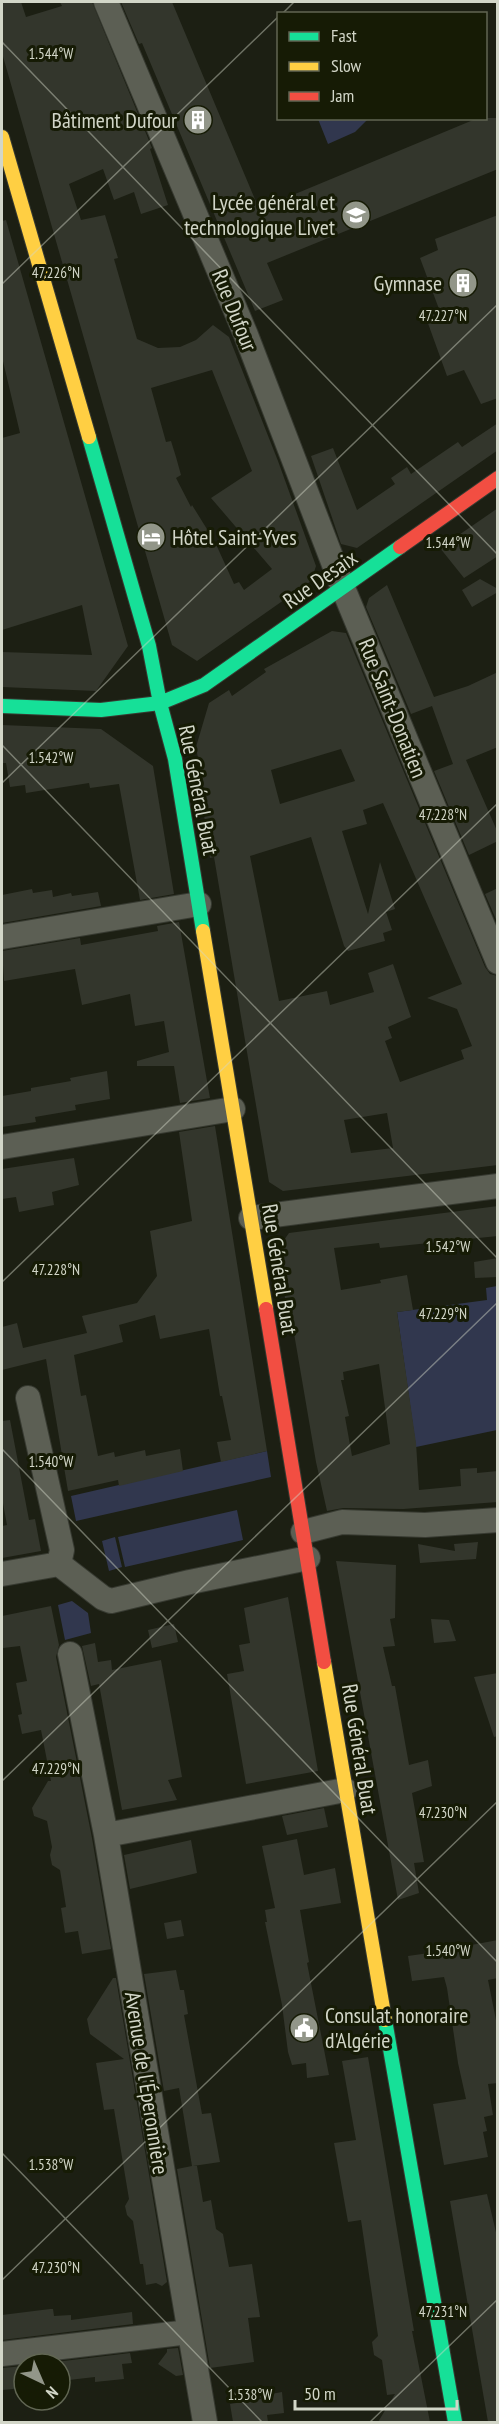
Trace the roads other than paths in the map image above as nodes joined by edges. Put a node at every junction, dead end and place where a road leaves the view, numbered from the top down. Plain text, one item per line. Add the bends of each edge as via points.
1 (106, 2) edge
2 (2, 137) edge
3 (498, 478) edge
4 (343, 588) junction
5 (160, 703) junction
6 (2, 706) edge
7 (199, 904) junction
8 (2, 937) edge
9 (498, 962) edge
10 (233, 1109) junction
11 (2, 1147) edge
12 (498, 1186) edge
13 (250, 1218) junction
14 (28, 1398) dead end
15 (498, 1520) edge
16 (303, 1532) junction
17 (61, 1557) junction
18 (308, 1558) junction
19 (2, 1574) edge
20 (70, 1654) dead end
21 (345, 1790) junction
22 (106, 1835) junction
23 (189, 2332) junction
24 (2, 2354) edge
25 (205, 2422) edge
26 (455, 2422) edge

1 - 4 street, Rue Dufour via 246,335
2 - 5 main road, Rue Général Buat via 148,646
3 - 4 main road, Rue Desaix
4 - 5 main road, Rue Desaix via 204,685
4 - 9 street, Rue Saint-Donatien
5 - 6 main road, Rue Desaix via 101,710
5 - 7 main road, Rue Général Buat via 175,759
7 - 8 street
7 - 10 main road, Rue Général Buat
10 - 11 street
10 - 13 main road, Rue Général Buat
12 - 13 street
13 - 16 main road, Rue Général Buat
14 - 17 street
15 - 16 street via 424,1525 342,1522
16 - 18 main road, Rue Général Buat
17 - 18 street via 103,1598 111,1601
17 - 19 street
18 - 21 main road, Rue Général Buat
20 - 22 street, Avenue de l'Éperonnière
21 - 22 street
21 - 26 main road, Rue Général Buat
22 - 23 street, Avenue de l'Éperonnière
23 - 24 street
23 - 25 street, Avenue de l'Éperonnière

